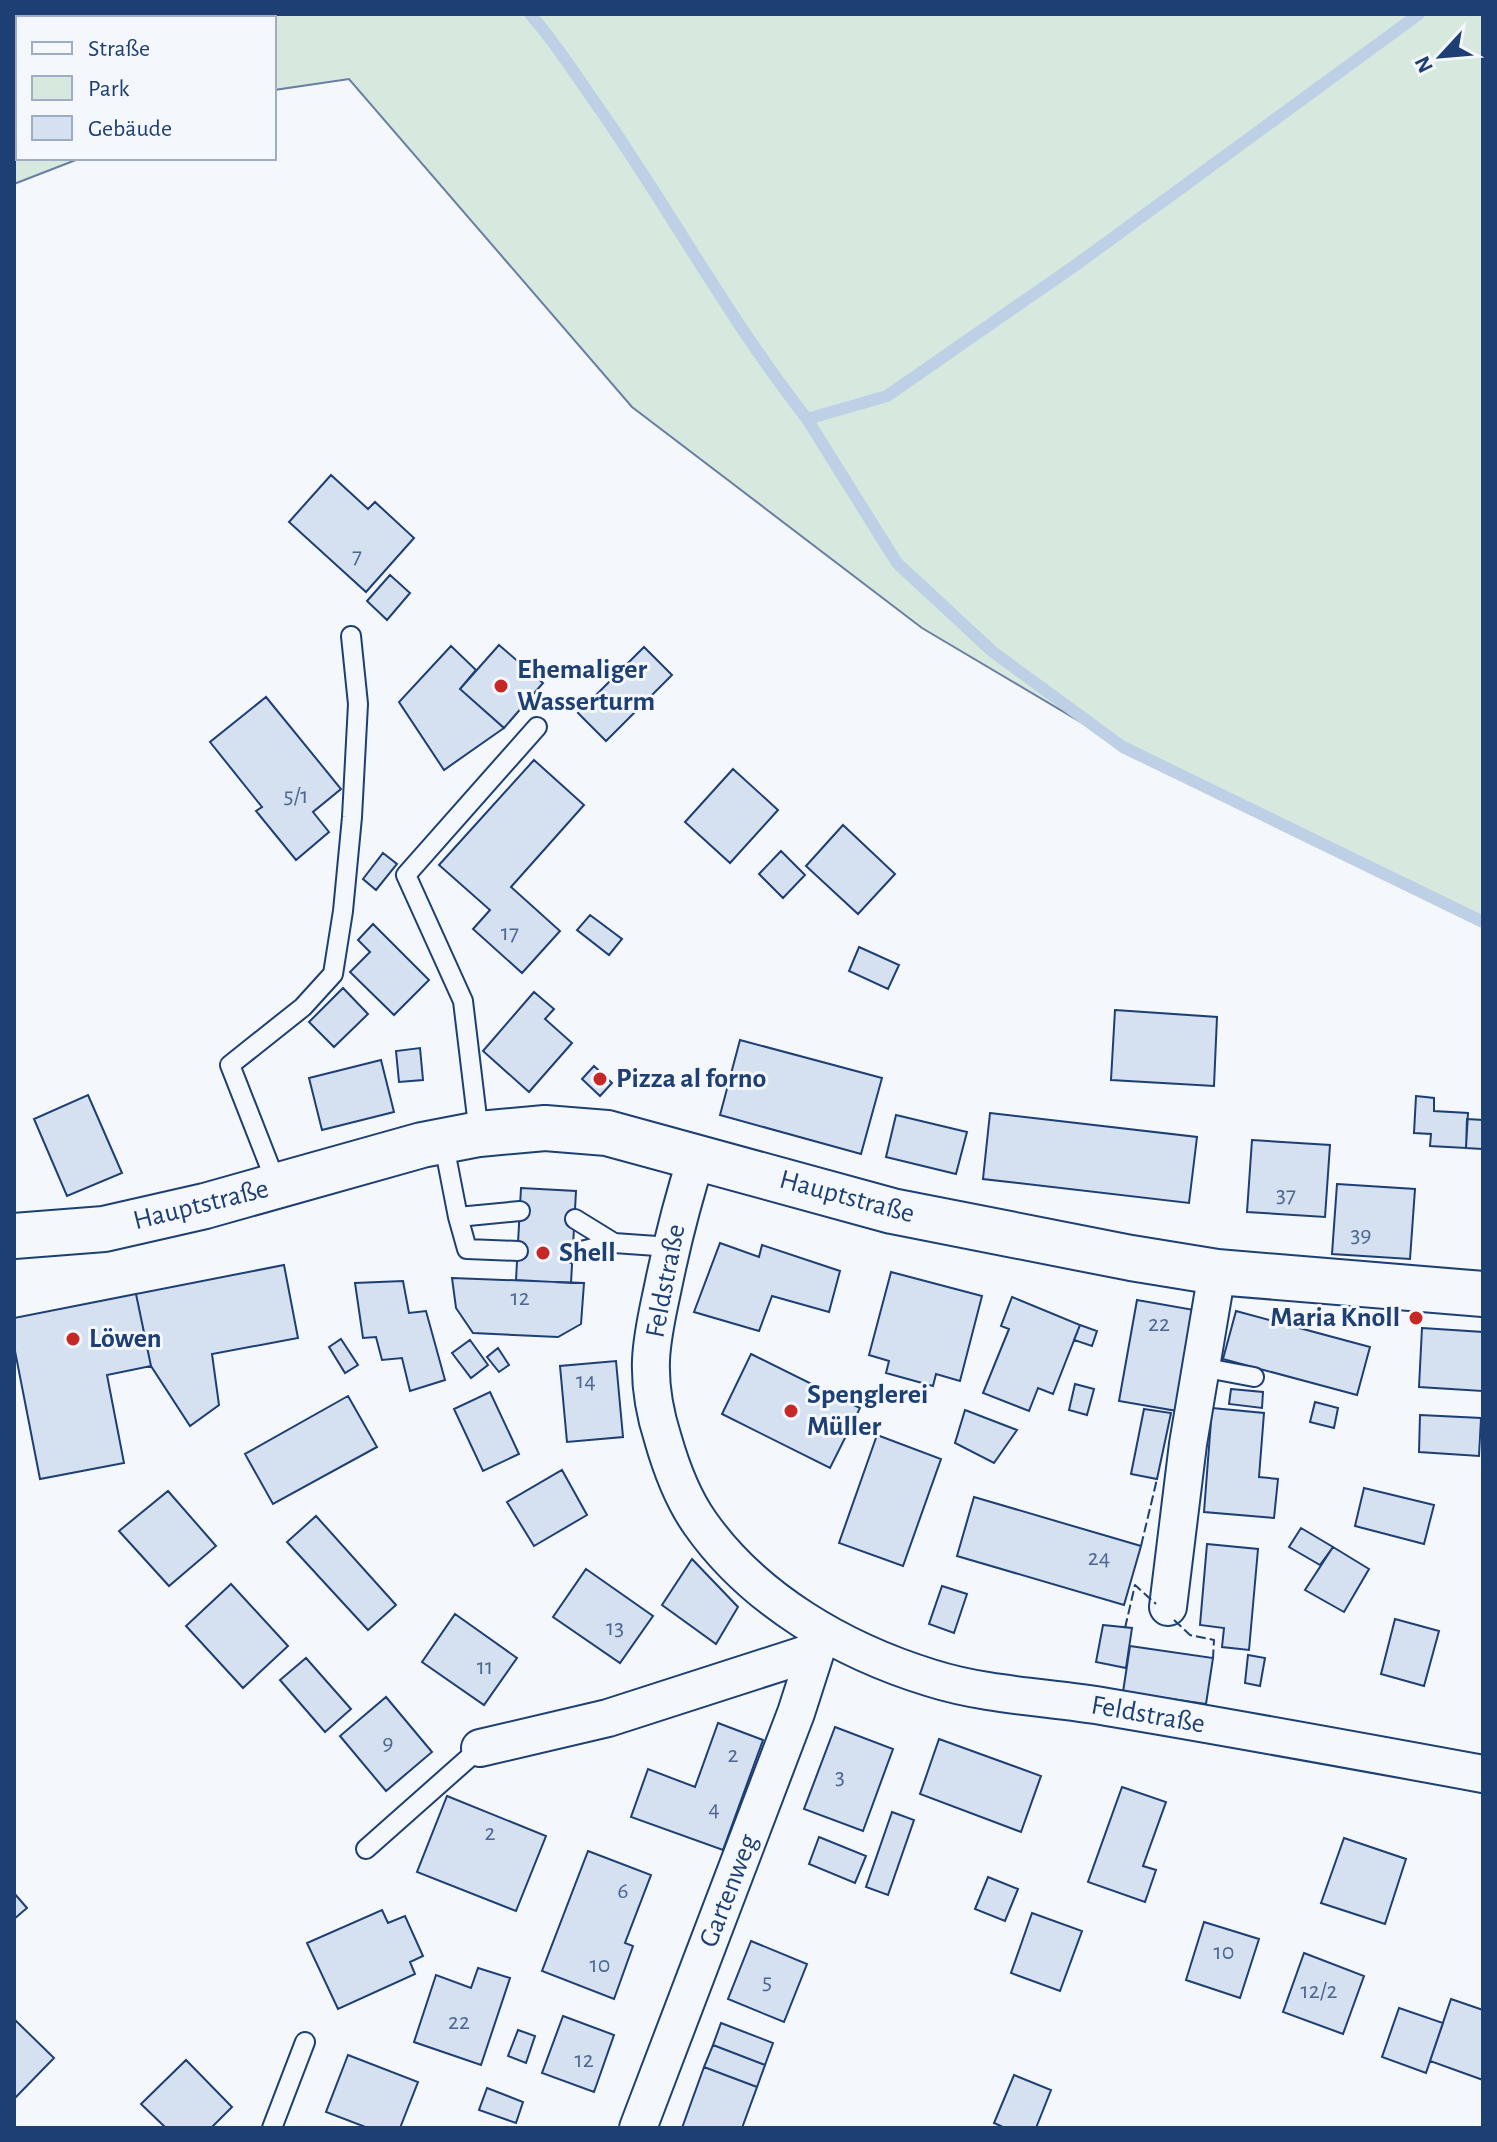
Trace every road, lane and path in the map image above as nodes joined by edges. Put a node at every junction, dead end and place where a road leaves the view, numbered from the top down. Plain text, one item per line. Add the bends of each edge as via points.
1 (351, 636) dead end
2 (537, 727) dead end
3 (461, 1137) junction
4 (697, 1156) junction
5 (277, 1185) junction
6 (520, 1211) dead end
7 (458, 1217) junction
8 (575, 1219) dead end
9 (14, 1236) edge
10 (614, 1243) junction
11 (671, 1247) junction
12 (518, 1251) dead end
13 (573, 1253) dead end
14 (1217, 1272) junction
15 (1483, 1294) edge
16 (1201, 1367) junction
17 (1254, 1377) dead end
18 (1168, 1607) dead end
19 (818, 1642) junction
20 (480, 1748) joint
21 (1483, 1774) edge
22 (366, 1849) dead end
23 (305, 2042) dead end
24 (272, 2128) edge
25 (638, 2128) edge

1 - 5 lane via 358,704 352,817 333,974 303,1007 230,1065
2 - 3 lane via 406,875 463,1001
3 - 4 main road, Hauptstraße via 545,1128 607,1133
3 - 5 main road, Hauptstraße
3 - 7 lane
4 - 11 street, Feldstraße
4 - 14 main road, Hauptstraße via 892,1211
5 - 9 main road, Hauptstraße via 104,1229
6 - 7 lane
7 - 12 lane via 467,1249
8 - 10 lane
10 - 11 lane
10 - 13 lane
11 - 19 street, Feldstraße via 651,1361 658,1422 671,1464 699,1522
14 - 15 main road, Hauptstraße
14 - 16 street
16 - 17 lane
16 - 18 street
19 - 20 street via 608,1718
19 - 21 street, Feldstraße via 986,1690
19 - 25 street, Gartenweg via 796,1713
20 - 22 lane
23 - 24 lane

